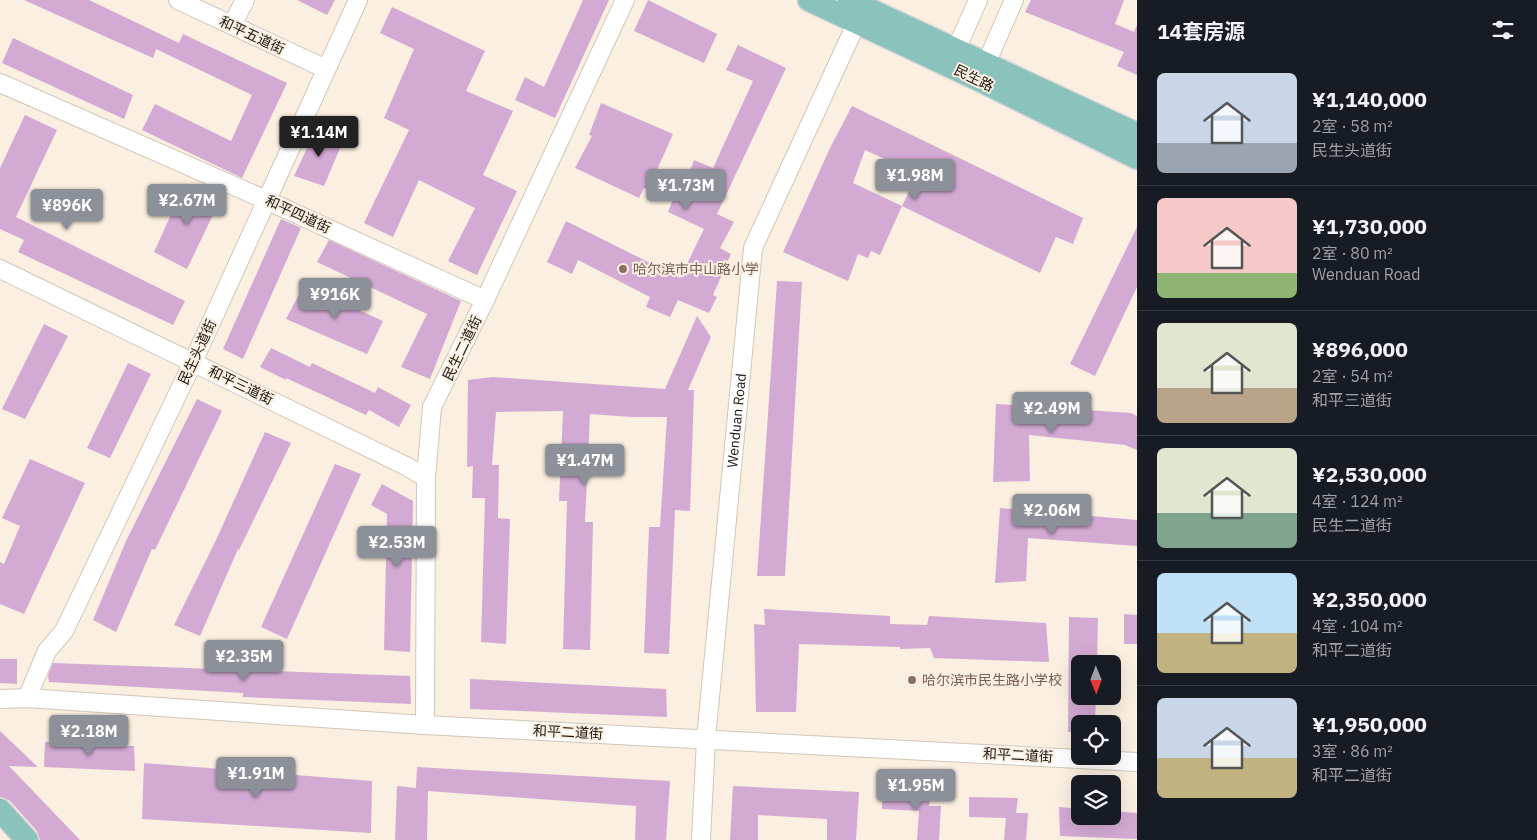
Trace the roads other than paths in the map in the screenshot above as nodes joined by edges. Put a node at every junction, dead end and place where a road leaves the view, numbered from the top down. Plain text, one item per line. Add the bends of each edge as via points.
1 (178, 0) edge
2 (245, 0) edge
3 (358, 0) edge
4 (625, 0) edge
5 (809, 0) edge
6 (849, 0) edge
7 (978, 0) edge
8 (1014, 0) edge
9 (857, 22) junction
10 (232, 25) junction
11 (952, 58) junction
12 (326, 69) junction
13 (983, 72) junction
14 (0, 83) edge
15 (1137, 134) edge
16 (1137, 158) edge
17 (266, 200) junction
18 (0, 269) edge
19 (485, 300) junction
20 (192, 362) junction
21 (426, 478) junction
22 (27, 698) junction
23 (0, 699) edge
24 (424, 725) junction
25 (706, 739) junction
26 (1137, 762) edge
27 (0, 810) edge
28 (27, 840) edge
29 (701, 840) edge

1 - 10 street, 和平五道街
2 - 10 street
3 - 12 street, 民生头道街
4 - 19 street, 民生二道街
5 - 9 main road, 民生路
6 - 11 main road, 民生路
7 - 11 street
8 - 13 street
9 - 11 main road, 民生路
9 - 25 street, Wenduan Road via 753,248
10 - 12 street, 和平五道街
11 - 13 main road, 民生路
12 - 17 street, 民生头道街
13 - 15 main road, 民生路
13 - 16 main road, 民生路
14 - 17 street, 和平四道街
17 - 19 street, 和平四道街
17 - 20 street, 民生头道街
18 - 20 street, 和平三道街
19 - 21 street, 民生二道街 via 432,407
20 - 21 street, 和平三道街
20 - 22 street, 民生头道街 via 64,631 47,651
21 - 24 street, 民生二道街
22 - 23 street, 和平二道街
22 - 24 street, 和平二道街
24 - 25 street, 和平二道街
25 - 26 street, 和平二道街
25 - 29 street, Wenduan Road
27 - 28 main road

